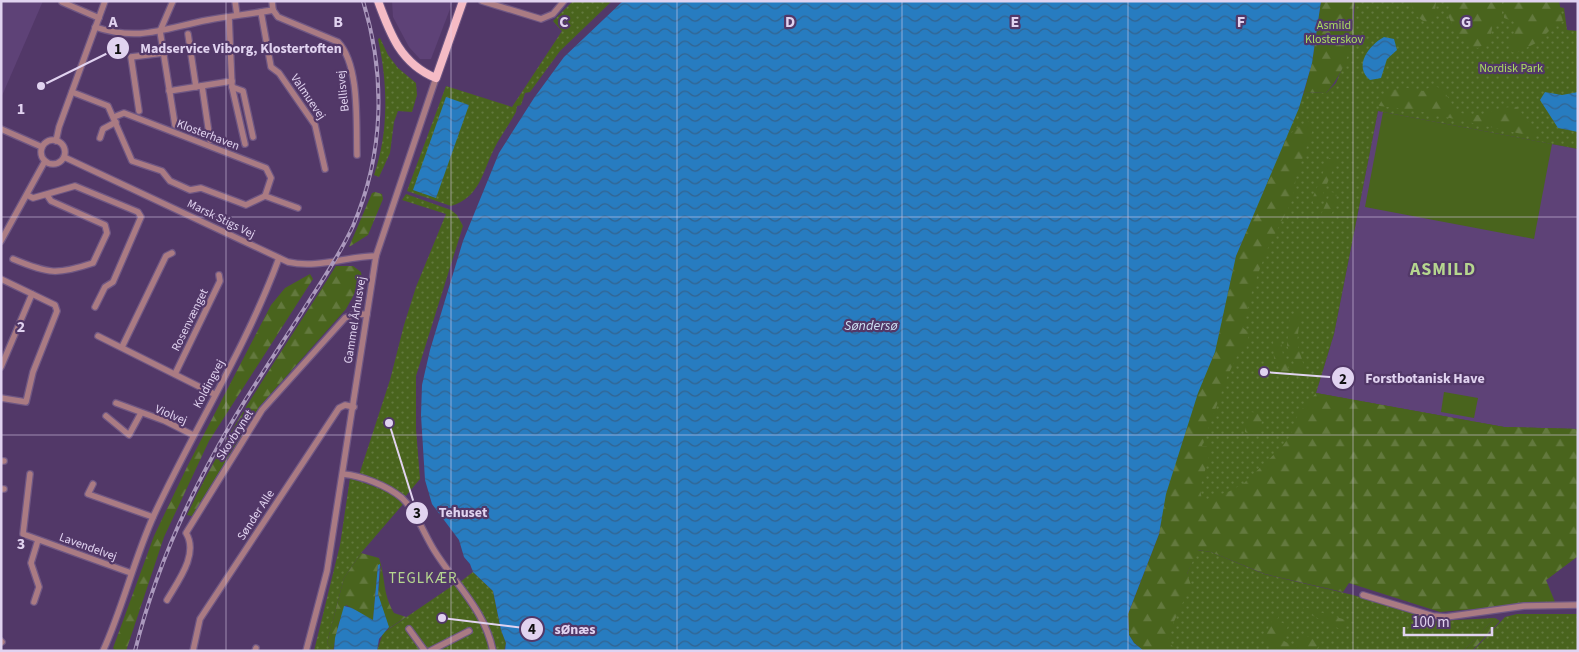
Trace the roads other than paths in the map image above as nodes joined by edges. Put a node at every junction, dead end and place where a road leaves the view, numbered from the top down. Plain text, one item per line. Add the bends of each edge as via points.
1 (105, 1) edge
2 (173, 1) edge
3 (235, 1) edge
4 (272, 1) edge
5 (378, 1) edge
6 (463, 1) edge
7 (482, 1) edge
8 (564, 1) edge
9 (62, 2) edge
10 (273, 10) junction
11 (261, 12) junction
12 (237, 15) junction
13 (229, 17) junction
14 (99, 18) junction
15 (96, 27) junction
16 (160, 31) junction
17 (188, 34) dead end
18 (163, 53) junction
19 (436, 78) junction
20 (232, 84) junction
21 (199, 86) junction
22 (169, 91) junction
23 (72, 92) junction
24 (139, 111) dead end
25 (115, 119) junction
26 (175, 125) dead end
27 (1, 129) edge
28 (100, 138) dead end
29 (253, 138) dead end
30 (210, 140) dead end
31 (56, 141) junction
32 (246, 144) dead end
33 (42, 147) junction
34 (358, 155) dead end
35 (64, 156) junction
36 (45, 161) junction
37 (325, 169) dead end
38 (26, 195) junction
39 (47, 195) junction
40 (265, 196) junction
41 (298, 208) dead end
42 (1, 241) edge
43 (172, 252) dead end
44 (376, 256) junction
45 (278, 258) junction
46 (13, 259) dead end
47 (219, 275) dead end
48 (1, 279) edge
49 (32, 294) junction
50 (95, 307) dead end
51 (367, 314) junction
52 (98, 336) dead end
53 (122, 347) junction
54 (1, 367) edge
55 (175, 374) junction
56 (214, 394) junction
57 (1, 398) edge
58 (116, 403) dead end
59 (354, 407) junction
60 (141, 414) junction
61 (106, 416) dead end
62 (193, 435) junction
63 (30, 474) dead end
64 (342, 474) junction
65 (93, 484) dead end
66 (153, 517) junction
67 (38, 540) junction
68 (131, 573) junction
69 (1363, 595) dead end
70 (167, 600) dead end
71 (34, 602) dead end
72 (1578, 605) edge
73 (409, 629) dead end
74 (469, 630) dead end
75 (104, 651) edge
76 (193, 651) edge
77 (306, 651) edge
78 (425, 651) edge
79 (430, 651) edge
80 (493, 651) edge

1 - 14 street
2 - 16 street
3 - 12 street
4 - 10 street
5 - 19 main road via 401,53 424,73
6 - 19 main road, Gammel Århusvej
7 - 8 street via 541,19 553,14
9 - 14 street
10 - 11 street
10 - 34 street, Bellisvej via 278,17 338,42 344,48 354,88
11 - 12 street
11 - 37 street, Valmuevej via 271,67 279,73 315,125
12 - 13 street
13 - 16 street
13 - 20 street
14 - 15 street
15 - 16 street via 127,35
15 - 23 street
16 - 18 street
17 - 21 street
18 - 22 street
18 - 24 street via 130,58
19 - 44 street, Gammel Århusvej
20 - 21 street
20 - 29 street via 243,91
20 - 32 street
21 - 22 street
21 - 30 street
22 - 26 street
23 - 25 street via 108,106
23 - 31 street
25 - 28 street via 103,129
25 - 40 street via 132,160 162,171 170,181 190,190 201,188 246,205
25 - 40 street, Klosterhaven via 124,113 266,168 271,178
27 - 33 street
31 - 33 street
31 - 35 street via 62,145
33 - 36 street via 41,155
35 - 36 street via 56,164
35 - 45 street, Marsk Stigs Vej
36 - 38 street
38 - 39 street via 33,198
38 - 42 street
39 - 46 street via 51,200 105,225 107,233 93,263 60,273
39 - 50 street via 75,186 138,212 142,217 113,282 105,287
40 - 41 street
43 - 53 street via 166,256
44 - 45 street, Marsk Stigs Vej via 300,265
44 - 51 street, Gammel Århusvej
45 - 56 street, Koldingvej via 262,302
47 - 55 street, Rosenvænget via 220,281
48 - 49 street
49 - 54 street
49 - 57 street via 55,305 57,312 33,372 26,402
51 - 59 street, Gammel Århusvej
51 - 70 street, Skovbrynet via 345,318 262,410 186,532 190,539 189,556
52 - 53 street
53 - 55 street
55 - 56 street
56 - 62 street, Koldingvej
58 - 60 street, Violvej
59 - 64 street, Gammel Århusvej
59 - 76 street, Sønder Alle via 345,405 339,408 238,560 200,619
60 - 61 street, Violvej via 129,435
60 - 62 street, Violvej
62 - 66 street, Koldingvej
63 - 67 street, Lavendelvej via 23,534
64 - 77 street, Gammel Århusvej via 327,571
64 - 80 street via 370,481 404,500 479,613
65 - 66 street via 88,494
66 - 68 street, Koldingvej
67 - 68 street, Lavendelvej
67 - 71 street via 31,563 38,587
68 - 75 street, Koldingvej
69 - 72 street via 1446,617 1524,606
73 - 78 street
74 - 79 street

